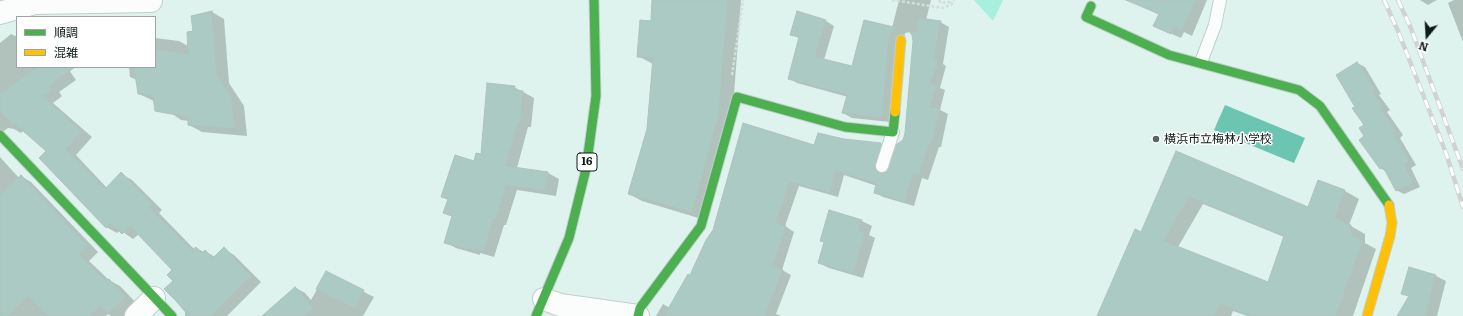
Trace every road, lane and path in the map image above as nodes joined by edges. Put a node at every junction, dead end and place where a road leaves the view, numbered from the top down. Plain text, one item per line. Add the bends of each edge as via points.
1 (154, 0) edge
2 (594, 0) edge
3 (743, 0) edge
4 (892, 0) edge
5 (939, 0) edge
6 (954, 0) edge
7 (1220, 0) edge
8 (950, 1) edge
9 (1092, 3) edge
10 (0, 14) edge
11 (900, 40) dead end
12 (1201, 62) junction
13 (737, 97) junction
14 (893, 132) junction
15 (0, 135) edge
16 (882, 166) dead end
17 (154, 298) junction
18 (540, 307) edge
19 (136, 316) edge
20 (172, 316) edge
21 (638, 316) edge
22 (1368, 316) edge

1 - 10 street via 35,3
2 - 18 main road, 16 via 596,96 586,169 569,238
3 - 13 path via 729,95
4 - 6 path via 944,8
5 - 8 path via 941,3
7 - 12 lane via 1215,25
9 - 12 main road via 1086,17 1169,55
11 - 14 main road
12 - 22 main road via 1299,90 1310,98 1320,106 1388,202 1392,223 1390,236
13 - 14 main road via 845,128
13 - 21 main road via 701,226 640,308
14 - 16 lane
15 - 17 main road
17 - 19 street
17 - 20 main road
18 - 21 street via 560,305

